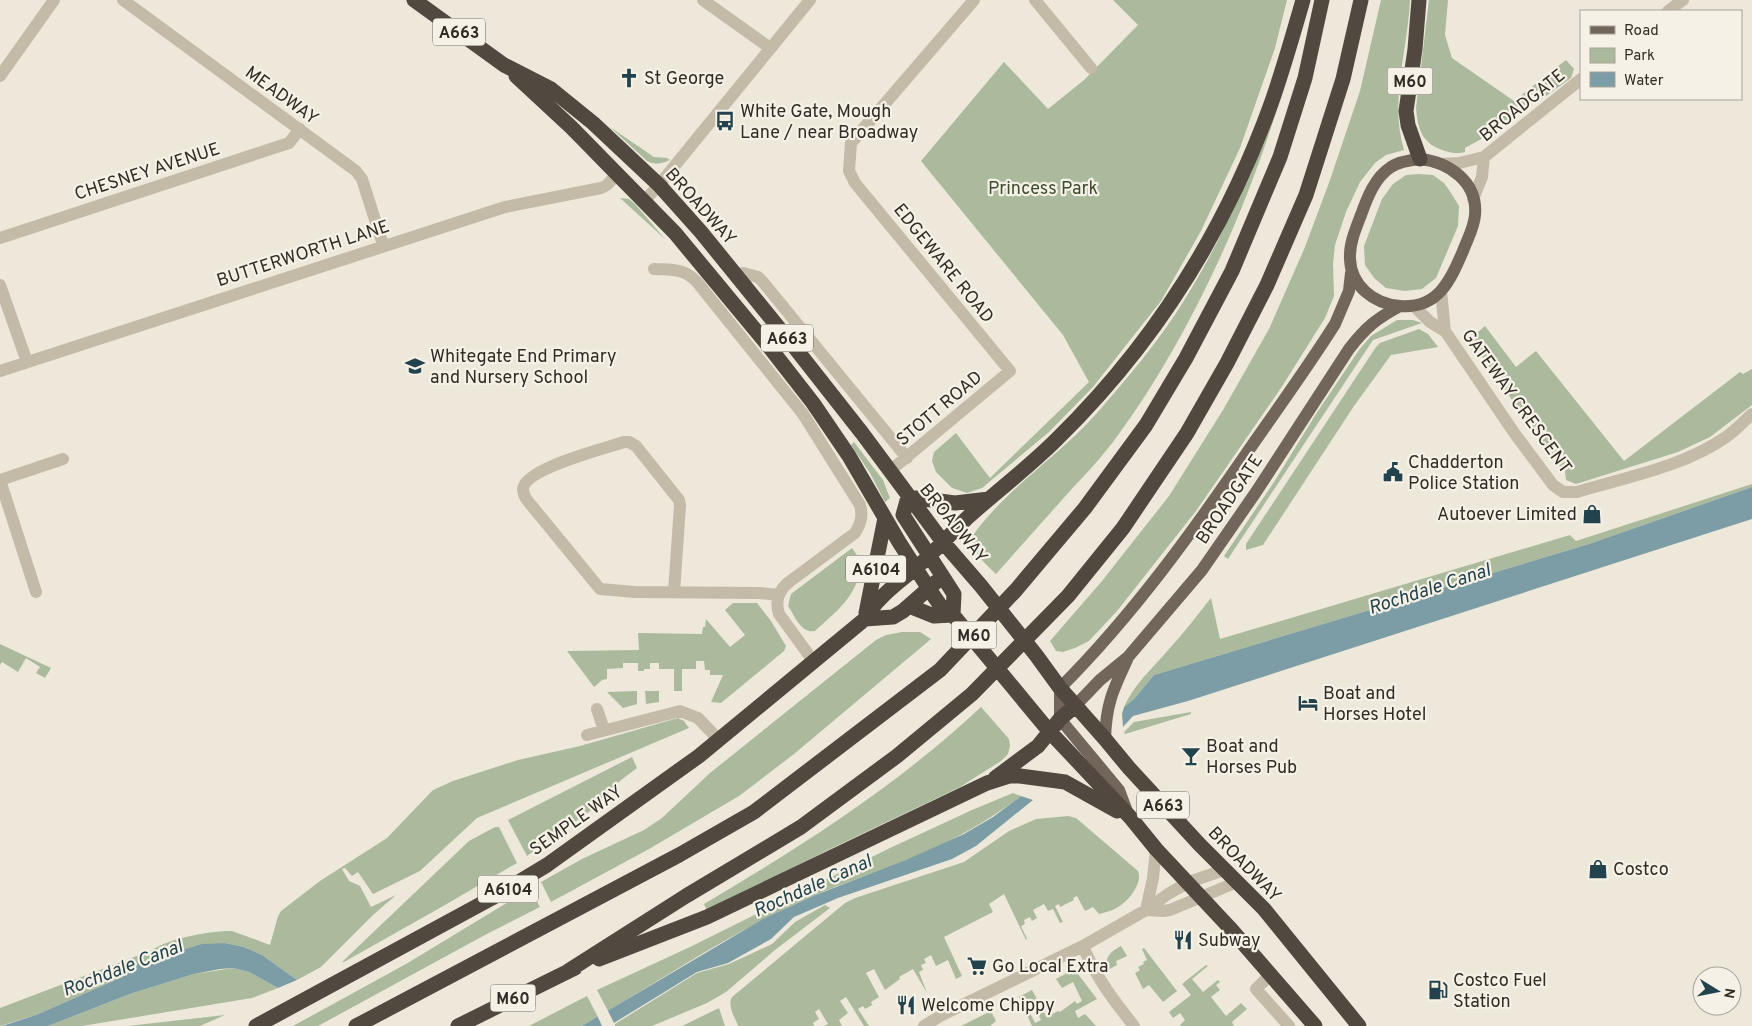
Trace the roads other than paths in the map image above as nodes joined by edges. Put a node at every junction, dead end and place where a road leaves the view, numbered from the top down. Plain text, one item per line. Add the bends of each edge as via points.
1 (54, 0) edge
2 (123, 0) edge
3 (414, 0) edge
4 (703, 0) edge
5 (810, 0) edge
6 (974, 0) edge
7 (1035, 0) edge
8 (1303, 0) edge
9 (1322, 0) edge
10 (1361, 0) edge
11 (1419, 0) edge
12 (1683, 0) edge
13 (1669, 10) edge
14 (770, 48) junction
15 (504, 65) junction
16 (1091, 68) dead end
17 (0, 76) edge
18 (1580, 80) edge
19 (300, 129) junction
20 (1484, 158) junction
21 (1420, 159) junction
22 (1441, 164) junction
23 (617, 174) junction
24 (659, 185) junction
25 (1473, 199) junction
26 (644, 201) junction
27 (0, 238) edge
28 (383, 245) junction
29 (654, 269) dead end
30 (1352, 273) junction
31 (738, 277) junction
32 (0, 285) edge
33 (1441, 291) junction
34 (1400, 306) junction
35 (1414, 306) junction
36 (1445, 332) junction
37 (27, 362) junction
38 (0, 371) edge
39 (1010, 371) joint
40 (1752, 414) edge
41 (907, 458) junction
42 (64, 459) dead end
43 (890, 470) junction
44 (0, 480) edge
45 (908, 497) junction
46 (990, 498) junction
47 (885, 518) junction
48 (943, 542) junction
49 (929, 556) junction
50 (916, 568) junction
51 (942, 577) junction
52 (929, 589) junction
53 (36, 592) dead end
54 (674, 592) junction
55 (778, 595) junction
56 (908, 606) junction
57 (953, 615) junction
58 (865, 619) junction
59 (1128, 658) junction
60 (814, 662) junction
61 (1060, 688) junction
62 (1075, 706) junction
63 (597, 709) dead end
64 (1060, 719) junction
65 (604, 730) junction
66 (1049, 731) junction
67 (587, 735) dead end
68 (1105, 739) junction
69 (719, 740) junction
70 (988, 783) junction
71 (1130, 817) junction
72 (1156, 849) junction
73 (1224, 870) junction
74 (1189, 882) junction
75 (1237, 882) junction
76 (1201, 898) junction
77 (1146, 910) junction
78 (1083, 946) junction
79 (568, 971) junction
80 (1270, 975) junction
81 (256, 1026) edge
82 (356, 1026) edge
83 (458, 1026) edge
84 (924, 1026) edge
85 (1134, 1026) edge
86 (1289, 1026) edge
87 (1315, 1026) edge
88 (1359, 1026) edge

1 - 17 street
2 - 19 street, MEADWAY
3 - 15 highway, BROADWAY / A663
4 - 14 street
5 - 14 street
6 - 39 street, EDGEWARE ROAD via 851,143 849,171 855,183
7 - 16 street
8 - 46 highway via 1290,48 1248,160 1194,267 1139,349 1104,391 1021,473
9 - 82 highway, M60 via 1304,78 1280,157 1232,271 1146,425 1085,508 1016,590 940,670 754,812
10 - 79 highway, M60 via 1343,78 1306,195 1267,285 1187,433 1123,528 1068,596 972,694 889,762 801,827
11 - 21 highway, M60 via 1406,111
12 - 13 street
14 - 24 street
15 - 23 highway, BROADWAY / A663
15 - 24 highway, BROADWAY / A663 via 550,89 593,123
18 - 20 street, BROADGATE
19 - 27 street, CHESNEY AVENUE via 289,143
19 - 28 street, MEADWAY via 362,179
20 - 22 street, BROADGATE
20 - 25 street, BROADGATE via 1482,177
21 - 22 main road, BROADGATE
21 - 30 main road, BROADGATE via 1391,166 1380,176 1366,199 1352,238
22 - 25 main road, BROADGATE via 1461,177
23 - 26 highway, BROADWAY / A663
23 - 28 street, BUTTERWORTH LANE via 601,188 505,207
24 - 26 street
24 - 31 highway, BROADWAY / A663
25 - 33 main road, BROADGATE via 1475,215 1471,232 1452,278
26 - 47 highway, BROADWAY / A663 via 675,233 813,403
28 - 37 street, BUTTERWORTH LANE
29 - 55 street via 689,273 786,390 860,504 861,522 855,533 781,588
30 - 34 main road, BROADGATE via 1373,298
30 - 61 main road, BROADGATE via 1349,290 1335,324 1198,525 1151,586
31 - 41 street via 744,273 763,282
31 - 43 highway, BROADWAY / A663
32 - 37 street
33 - 35 main road, BROADGATE via 1431,300
33 - 36 street, GATEWAY CRESCENT
34 - 35 main road, BROADGATE
34 - 59 main road, BROADGATE via 1379,317 1349,349 1225,538
35 - 36 street, GATEWAY CRESCENT
36 - 40 street, GATEWAY CRESCENT via 1515,434 1563,492 1578,492 1685,458 1727,437
37 - 38 street, BUTTERWORTH LANE
39 - 41 street, STOTT ROAD
41 - 43 street, STOTT ROAD
42 - 44 street
43 - 45 highway, BROADWAY / A663
44 - 53 street
45 - 46 highway via 955,503
45 - 48 highway, BROADWAY / A663
45 - 49 highway, A6104 via 903,514
46 - 48 highway
47 - 50 highway, BROADWAY / A663
47 - 58 highway, A6104
48 - 49 highway, A6104
48 - 61 highway, BROADWAY / A663
49 - 50 highway, A6104
49 - 51 highway
50 - 52 highway, BROADWAY / A663
50 - 58 highway, A6104 via 878,601
51 - 52 highway, A6104
51 - 57 highway via 954,594
52 - 56 highway, A6104
52 - 57 highway, BROADWAY / A663 via 940,605
54 - 54 street via 679,500 636,446 624,442 546,467 526,483 523,488 527,500 600,590
54 - 55 street
55 - 60 street via 779,614
56 - 57 highway, A6104 via 934,616
56 - 58 highway, A6104 via 893,617
57 - 66 highway, BROADWAY / A663
58 - 60 highway, SEMPLE WAY / A6104
59 - 62 main road, BROADGATE
59 - 68 main road via 1110,697
60 - 69 highway, SEMPLE WAY / A6104
61 - 62 highway, BROADWAY / A663
61 - 64 main road
62 - 64 highway
62 - 68 highway, BROADWAY / A663
63 - 65 street
64 - 66 highway
64 - 71 main road via 1119,790
65 - 67 street
65 - 69 street via 680,711 698,718
66 - 70 highway, M60 via 1038,746
66 - 71 highway, BROADWAY / A663
68 - 73 highway, BROADWAY / A663
69 - 81 highway, SEMPLE WAY / A6104 via 540,870
70 - 71 highway, M60 via 1009,776 1065,782
70 - 79 highway, M60 via 707,917
71 - 72 highway, BROADWAY / A663
72 - 74 highway, BROADWAY / A663
72 - 77 street
73 - 74 street
73 - 75 highway, BROADWAY / A663
74 - 76 highway, BROADWAY / A663
74 - 77 street
75 - 76 street
75 - 88 highway, BROADWAY / A663 via 1264,909
76 - 77 street via 1163,912
76 - 80 highway, BROADWAY / A663
77 - 78 street
78 - 84 street
78 - 85 street via 1103,986
79 - 83 highway, M60
80 - 86 street via 1256,989
80 - 87 highway, BROADWAY / A663

